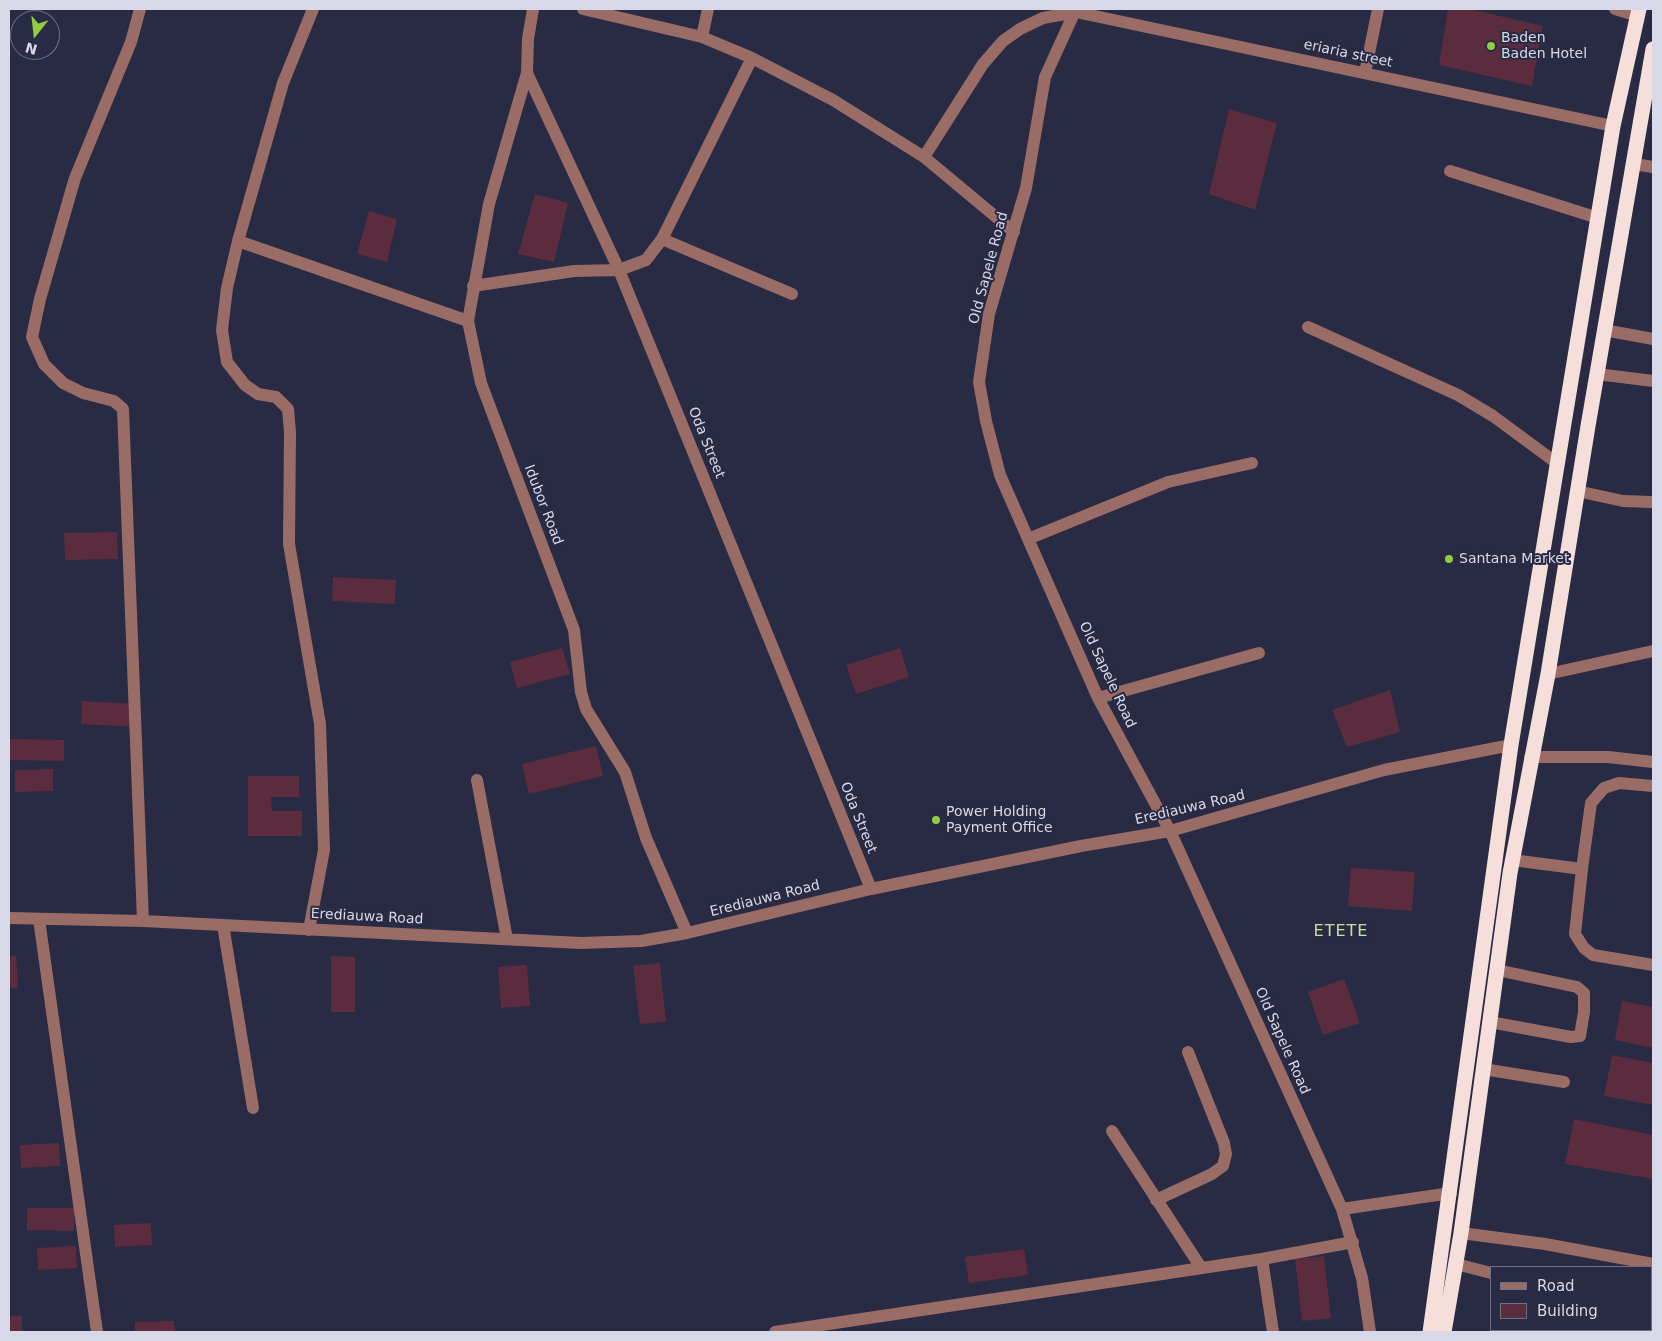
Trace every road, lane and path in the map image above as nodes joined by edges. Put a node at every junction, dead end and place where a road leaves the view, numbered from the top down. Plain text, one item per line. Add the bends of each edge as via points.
1 (140, 9) edge
2 (313, 9) edge
3 (534, 9) edge
4 (583, 9) edge
5 (708, 9) edge
6 (1378, 9) edge
7 (1615, 9) edge
8 (1076, 10) edge
9 (1638, 12) edge
10 (702, 37) junction
11 (1653, 49) edge
12 (752, 58) junction
13 (527, 73) junction
14 (1365, 73) junction
15 (1650, 83) edge
16 (1613, 126) junction
17 (924, 157) junction
18 (1634, 164) junction
19 (1653, 166) edge
20 (1450, 171) dead end
21 (1605, 180) junction
22 (1630, 184) junction
23 (1598, 218) junction
24 (1014, 232) junction
25 (662, 239) junction
26 (238, 241) junction
27 (619, 270) junction
28 (473, 286) junction
29 (792, 294) dead end
30 (468, 321) junction
31 (1308, 327) dead end
32 (1604, 330) junction
33 (1653, 338) edge
34 (1597, 374) junction
35 (1653, 381) edge
36 (1252, 463) dead end
37 (1558, 464) junction
38 (1577, 491) junction
39 (1653, 502) edge
40 (1028, 539) junction
41 (1653, 651) edge
42 (1259, 654) dead end
43 (1548, 674) junction
44 (1098, 698) junction
45 (1511, 744) junction
46 (1530, 757) junction
47 (1653, 762) edge
48 (477, 780) dead end
49 (1653, 786) edge
50 (1170, 831) junction
51 (1512, 860) junction
52 (1582, 869) junction
53 (871, 889) junction
54 (9, 918) edge
55 (39, 919) junction
56 (143, 921) junction
57 (223, 925) junction
58 (309, 930) junction
59 (687, 934) junction
60 (507, 939) junction
61 (1653, 965) edge
62 (1497, 970) junction
63 (1490, 1022) junction
64 (1188, 1052) dead end
65 (1483, 1069) junction
66 (1564, 1082) dead end
67 (253, 1108) dead end
68 (1112, 1131) dead end
69 (1451, 1193) junction
70 (1156, 1200) junction
71 (1342, 1210) junction
72 (1461, 1233) junction
73 (1353, 1242) junction
74 (1262, 1259) junction
75 (1456, 1264) junction
76 (1653, 1264) edge
77 (1200, 1266) junction
78 (1490, 1273) edge
79 (96, 1332) edge
80 (775, 1332) edge
81 (1273, 1332) edge
82 (1370, 1332) edge
83 (1430, 1332) edge
84 (1444, 1332) edge

1 - 56 street via 131,42 75,178 32,337 44,364 63,383 83,393 114,401 124,409
2 - 26 street via 283,83
3 - 13 street, Oda Street via 528,39
4 - 10 street
5 - 10 street
6 - 14 street
7 - 9 street
8 - 14 street, eriaria street
8 - 17 street via 1043,18 1020,28 1003,41 983,64
8 - 24 street, Old Sapele Road via 1045,77 1026,188
9 - 16 highway
10 - 12 street
11 - 15 highway
12 - 17 street via 833,100
12 - 25 street
13 - 27 street, Oda Street
13 - 28 street, Idubor Road via 489,204
14 - 16 street, eriaria street
15 - 18 highway
16 - 21 highway
17 - 24 street
18 - 19 street
18 - 22 highway
20 - 23 street
21 - 22 highway
21 - 23 highway
22 - 32 highway
23 - 37 highway
24 - 40 street, Old Sapele Road via 989,314 979,382 1000,475
25 - 27 street via 646,260
25 - 29 street
26 - 30 street
26 - 58 street via 227,288 222,330 227,362 245,385 258,394 276,397 288,410 289,544 320,724 324,850
27 - 28 street via 574,271
27 - 53 street, Oda Street
28 - 30 street, Idubor Road
30 - 59 street, Idubor Road via 481,383 574,630 586,709 625,772 646,838
31 - 37 street via 1458,395 1493,416
32 - 33 street
32 - 34 highway
34 - 35 street
34 - 38 highway
36 - 40 street via 1168,482
37 - 45 highway
38 - 39 street
38 - 43 highway
40 - 44 street, Old Sapele Road
41 - 43 street
42 - 44 street
43 - 46 highway
44 - 50 street, Old Sapele Road
45 - 50 street, Erediauwa Road via 1384,770
45 - 69 highway
46 - 47 street via 1608,757
46 - 51 highway
48 - 60 street
49 - 52 street via 1620,784 1604,788 1591,803
50 - 53 street, Erediauwa Road
50 - 71 street, Old Sapele Road
51 - 52 street
51 - 62 highway
52 - 61 street via 1575,934 1584,948 1593,954
53 - 59 street, Erediauwa Road
54 - 55 street, Erediauwa Road
55 - 56 street, Erediauwa Road
55 - 79 street
56 - 57 street, Erediauwa Road
57 - 58 street, Erediauwa Road
57 - 67 street
58 - 60 street, Erediauwa Road
59 - 60 street, Erediauwa Road via 641,941 581,943
62 - 63 highway
62 - 63 street via 1577,987 1584,993 1584,1012 1580,1036 1571,1037
63 - 65 highway
64 - 70 street via 1224,1143 1224,1166
65 - 66 street
65 - 72 highway
68 - 70 street
69 - 71 street
69 - 83 highway
70 - 77 street
71 - 73 street, Old Sapele Road
72 - 75 highway
72 - 76 street via 1545,1244
73 - 74 street
73 - 82 street, Old Sapele Road
74 - 77 street
74 - 81 street
75 - 78 street
75 - 84 highway
77 - 80 street

